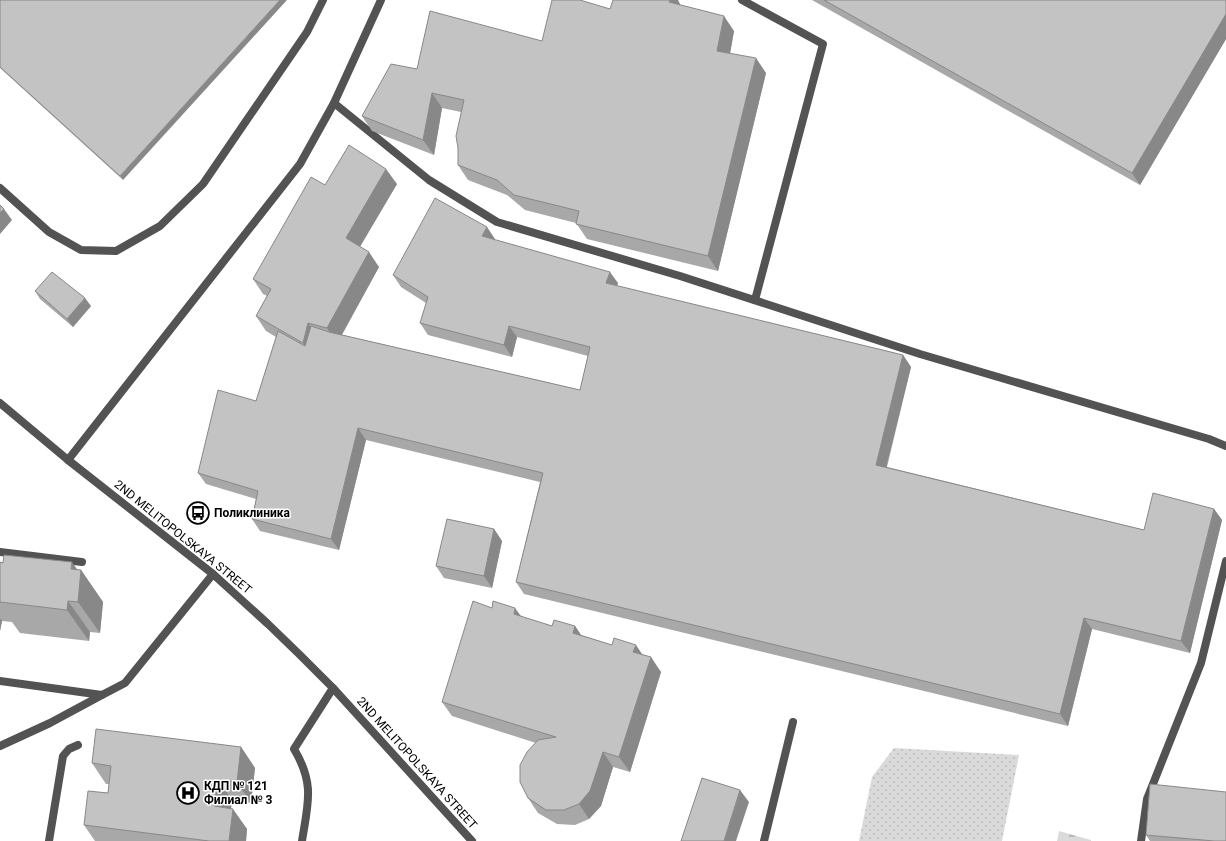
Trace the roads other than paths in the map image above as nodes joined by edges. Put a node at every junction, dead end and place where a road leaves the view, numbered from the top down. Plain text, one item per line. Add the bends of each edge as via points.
1 (323, 0) edge
2 (381, 0) edge
3 (742, 0) edge
4 (334, 103) junction
5 (0, 188) edge
6 (755, 300) junction
7 (0, 403) edge
8 (1226, 446) edge
9 (68, 460) junction
10 (0, 552) edge
11 (82, 562) dead end
12 (1226, 562) edge
13 (213, 574) junction
14 (0, 681) edge
15 (333, 688) junction
16 (102, 695) junction
17 (793, 722) dead end
18 (78, 745) dead end
19 (0, 746) edge
20 (49, 841) edge
21 (302, 841) edge
22 (472, 841) edge
23 (764, 841) edge
24 (1141, 841) edge

1 - 5 street via 307,32 203,184 160,226 116,250 81,250 49,232
2 - 4 street
3 - 6 street via 823,44
4 - 6 street via 429,180 497,222
4 - 9 street via 300,164
6 - 8 street via 920,354
7 - 9 street, 2ND MELITOPOLSKAYA STREET
9 - 13 street, 2ND MELITOPOLSKAYA STREET
10 - 11 street
12 - 24 street via 1201,663 1147,799
13 - 15 street, 2ND MELITOPOLSKAYA STREET
13 - 16 street via 125,683
14 - 16 street
15 - 21 street via 294,749 305,771 309,789
15 - 22 street, 2ND MELITOPOLSKAYA STREET
16 - 19 street
17 - 23 street
18 - 20 street via 69,749 63,756

